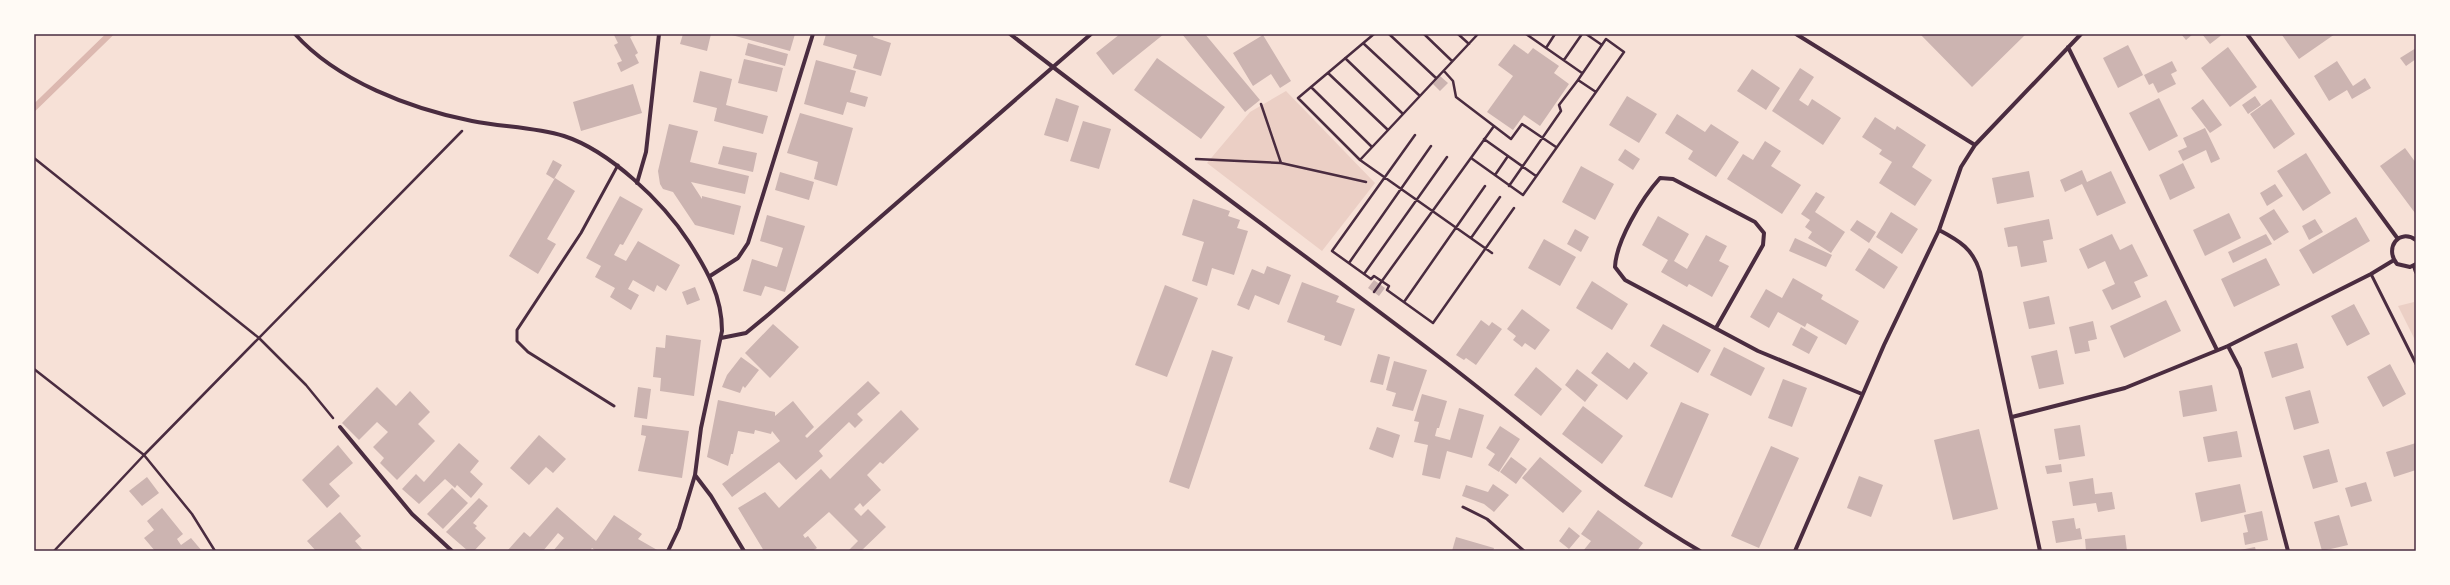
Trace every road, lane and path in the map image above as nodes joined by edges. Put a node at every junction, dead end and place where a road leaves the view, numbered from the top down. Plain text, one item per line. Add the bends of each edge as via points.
1 (295, 34) edge
2 (659, 34) edge
3 (813, 34) edge
4 (1010, 34) edge
5 (1091, 34) edge
6 (1374, 34) edge
7 (1389, 34) edge
8 (1424, 34) edge
9 (1458, 34) edge
10 (1478, 34) edge
11 (1527, 34) edge
12 (1555, 34) edge
13 (1582, 34) edge
14 (1586, 34) edge
15 (1796, 34) edge
16 (2081, 34) edge
17 (2248, 34) edge
18 (1363, 43) junction
19 (1469, 44) junction
20 (1602, 45) junction
21 (2068, 47) junction
22 (1546, 48) junction
23 (1345, 58) junction
24 (1564, 60) junction
25 (1452, 61) junction
26 (1053, 67) junction
27 (1444, 71) junction
28 (1328, 73) junction
29 (1582, 73) junction
30 (1436, 78) junction
31 (1578, 80) junction
32 (1311, 87) junction
33 (1596, 92) junction
34 (1420, 96) junction
35 (1261, 104) dead end
36 (1403, 114) junction
37 (472, 121) junction
38 (1494, 126) junction
39 (1388, 130) junction
40 (1415, 135) dead end
41 (1542, 138) junction
42 (1484, 139) junction
43 (1975, 145) junction
44 (1431, 146) dead end
45 (1372, 147) junction
46 (1556, 147) junction
47 (1508, 156) junction
48 (1447, 157) dead end
49 (34, 158) edge
50 (1471, 158) junction
51 (1196, 159) dead end
52 (1360, 160) junction
53 (1281, 163) junction
54 (618, 165) junction
55 (1523, 166) junction
56 (1495, 176) junction
57 (1536, 176) junction
58 (1384, 178) junction
59 (1366, 182) dead end
60 (637, 183) junction
61 (1485, 186) dead end
62 (1509, 186) junction
63 (1401, 189) junction
64 (1500, 197) dead end
65 (1416, 200) junction
66 (1514, 208) dead end
67 (1432, 211) junction
68 (1456, 228) junction
69 (1939, 230) junction
70 (1471, 238) junction
71 (2398, 239) junction
72 (2416, 240) edge
73 (1486, 249) junction
74 (1492, 253) dead end
75 (2394, 260) junction
76 (1349, 263) junction
77 (2415, 265) edge
78 (2416, 272) edge
79 (1364, 274) junction
80 (2371, 274) junction
81 (710, 276) junction
82 (1382, 281) junction
83 (1374, 292) dead end
84 (1404, 302) junction
85 (1716, 328) junction
86 (259, 338) junction
87 (721, 338) junction
88 (2228, 346) junction
89 (2217, 350) junction
90 (2416, 364) edge
91 (34, 369) edge
92 (1862, 394) junction
93 (614, 406) dead end
94 (2012, 417) junction
95 (340, 427) joint
96 (144, 455) junction
97 (695, 475) junction
98 (1463, 506) dead end
99 (54, 551) edge
100 (215, 551) edge
101 (452, 551) edge
102 (668, 551) edge
103 (744, 551) edge
104 (1524, 551) edge
105 (1700, 551) edge
106 (1795, 551) edge
107 (2040, 551) edge
108 (2288, 551) edge

1 - 37 street via 319,56 377,92 409,105
2 - 60 street via 646,152
3 - 81 street via 748,243 738,258
4 - 26 street
5 - 26 street
6 - 18 path
7 - 30 path
8 - 25 path
9 - 19 path
10 - 19 path
11 - 22 path
12 - 22 path
13 - 24 path
14 - 20 path
15 - 43 street
16 - 21 street
17 - 71 street
18 - 23 path
18 - 34 path
19 - 25 path
20 - 29 path
20 - 33 path via 1606,40 1624,52
21 - 43 street
21 - 89 street
22 - 24 path
23 - 28 path
23 - 36 path
24 - 29 path
25 - 27 path
26 - 87 street via 746,333
26 - 105 street via 1442,359 1595,482 1646,519
27 - 30 path
27 - 38 path via 1453,81 1456,97
28 - 32 path
28 - 39 path
29 - 31 path
30 - 34 path
31 - 33 path
31 - 41 path via 1559,105 1561,111
32 - 45 path
32 - 52 path via 1298,98
33 - 46 path
34 - 36 path
35 - 53 path
36 - 39 path
37 - 54 street via 564,137 598,152
37 - 86 path
38 - 41 path via 1511,139 1522,124
38 - 42 path
39 - 45 path
40 - 58 path
41 - 46 path
41 - 55 path
42 - 47 path
42 - 50 path
43 - 69 street via 1961,167
44 - 63 path
45 - 52 path
46 - 57 path
47 - 55 path
47 - 56 path
48 - 65 path
49 - 86 path
50 - 56 path
50 - 67 path
51 - 53 path
52 - 58 path
53 - 59 path
54 - 60 street
54 - 93 lane via 581,233 516,330 517,341 528,352
55 - 57 path
55 - 62 path
56 - 62 path
57 - 62 path via 1523,195
58 - 63 path
58 - 76 path via 1332,251
60 - 81 street via 680,229
61 - 68 path
63 - 65 path
63 - 76 path
64 - 70 path
65 - 67 path
65 - 79 path
66 - 73 path
67 - 68 path
67 - 82 path
68 - 70 path
68 - 84 path
69 - 92 street
69 - 94 street via 1962,242 1977,261
70 - 73 path
71 - 72 street via 2405,236
71 - 75 street via 2391,252
73 - 74 path
73 - 84 path via 1433,323
75 - 77 street via 2404,267
75 - 80 street
76 - 79 path
77 - 78 street
79 - 82 path via 1371,279 1374,276
80 - 88 street
80 - 90 lane
81 - 87 street via 722,316
82 - 83 path
82 - 84 path via 1389,286 1387,290
85 - 85 street via 1763,245 1764,233 1748,218 1674,179 1660,178 1649,190 1616,253 1615,267 1625,280
85 - 92 street via 1758,351
86 - 95 path via 306,385
86 - 96 path
87 - 97 street via 701,428
88 - 89 street
88 - 108 street via 2240,369
89 - 94 street via 2125,388
91 - 96 path
92 - 106 street
94 - 107 street
95 - 101 street via 412,514
96 - 99 path
96 - 100 path via 183,502
97 - 102 street via 680,528
97 - 103 street via 711,496
98 - 104 lane via 1487,519

